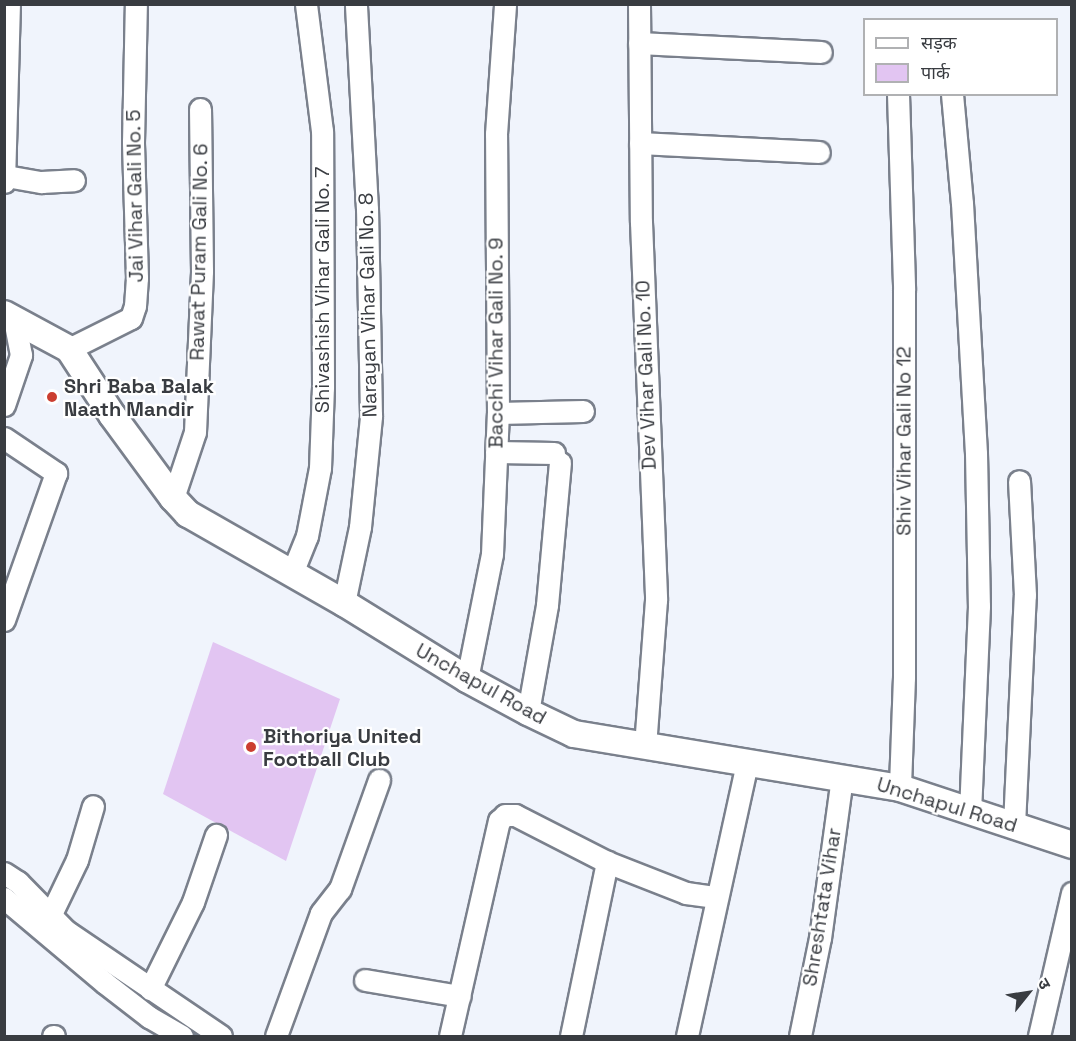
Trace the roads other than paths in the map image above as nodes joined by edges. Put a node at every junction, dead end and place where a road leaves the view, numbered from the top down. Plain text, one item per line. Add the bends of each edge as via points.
1 (9, 4) edge
2 (136, 4) edge
3 (306, 4) edge
4 (356, 4) edge
5 (505, 4) edge
6 (639, 4) edge
7 (639, 43) junction
8 (821, 52) dead end
9 (898, 96) edge
10 (952, 96) edge
11 (200, 109) dead end
12 (640, 143) junction
13 (819, 152) dead end
14 (5, 179) edge
15 (74, 180) dead end
16 (9, 317) edge
17 (69, 349) junction
18 (7, 394) edge
19 (584, 411) dead end
20 (498, 413) junction
21 (4, 438) edge
22 (496, 452) junction
23 (1020, 482) dead end
24 (173, 498) junction
25 (292, 573) junction
26 (344, 603) junction
27 (4, 620) edge
28 (467, 679) junction
29 (528, 712) junction
30 (645, 745) junction
31 (747, 762) junction
32 (842, 777) junction
33 (379, 780) dead end
34 (900, 788) junction
35 (93, 806) dead end
36 (970, 810) junction
37 (1014, 825) junction
38 (216, 835) dead end
39 (1071, 845) edge
40 (607, 862) junction
41 (4, 873) edge
42 (1071, 893) edge
43 (716, 897) junction
44 (4, 898) edge
45 (50, 915) junction
46 (365, 980) dead end
47 (150, 989) junction
48 (460, 996) junction
49 (182, 1036) edge
50 (221, 1036) edge
51 (276, 1036) edge
52 (450, 1036) edge
53 (571, 1036) edge
54 (687, 1036) edge
55 (800, 1036) edge
56 (1039, 1036) edge

1 - 14 street
2 - 17 street, Jai Vihar Gali No. 5 via 135,306 131,318
3 - 25 street, Shivashish Vihar Gali No. 7 via 322,131 323,387 320,468 307,536
4 - 26 street, Narayan Vihar Gali No. 8 via 368,209 370,416 360,527
5 - 20 street, Bacchi Vihar Gali No. 9 via 496,134
6 - 7 street, Dev Vihar Gali No. 10
7 - 8 street
7 - 12 street, Dev Vihar Gali No. 10
9 - 34 street, Shiv Vihar Gali No 12 via 904,290 904,677
10 - 36 street via 976,453 979,606
11 - 24 street, Rawat Puram Gali No. 6 via 202,271 195,432
12 - 13 street
12 - 30 street, Dev Vihar Gali No. 10 via 656,600
14 - 15 street
16 - 17 street, Unchapul Road
16 - 18 street via 21,355
17 - 24 street, Unchapul Road
19 - 20 street
20 - 22 street, Bacchi Vihar Gali No. 9
21 - 27 street via 56,473
22 - 28 street, Bacchi Vihar Gali No. 9 via 492,554
22 - 29 street via 557,458 548,605
23 - 37 street via 1024,595
24 - 25 street, Unchapul Road via 188,513
25 - 26 street, Unchapul Road
26 - 28 street, Unchapul Road
28 - 29 street, Unchapul Road
29 - 30 street, Unchapul Road via 574,734
30 - 31 street, Unchapul Road
31 - 32 street, Unchapul Road
31 - 43 street
32 - 34 street, Unchapul Road
32 - 55 street, Shreshtata Vihar via 820,938
33 - 51 street via 340,889 321,913
34 - 36 street, Unchapul Road
35 - 45 street via 77,860
36 - 37 street, Unchapul Road
37 - 39 street, Unchapul Road
38 - 47 street via 193,902
40 - 43 street via 686,893
40 - 48 street via 515,815 505,815 499,821
40 - 53 street
41 - 45 street
42 - 56 street
43 - 54 street
44 - 49 street via 105,983 149,1017
45 - 47 street via 99,955
46 - 48 street
47 - 50 street
48 - 52 street

